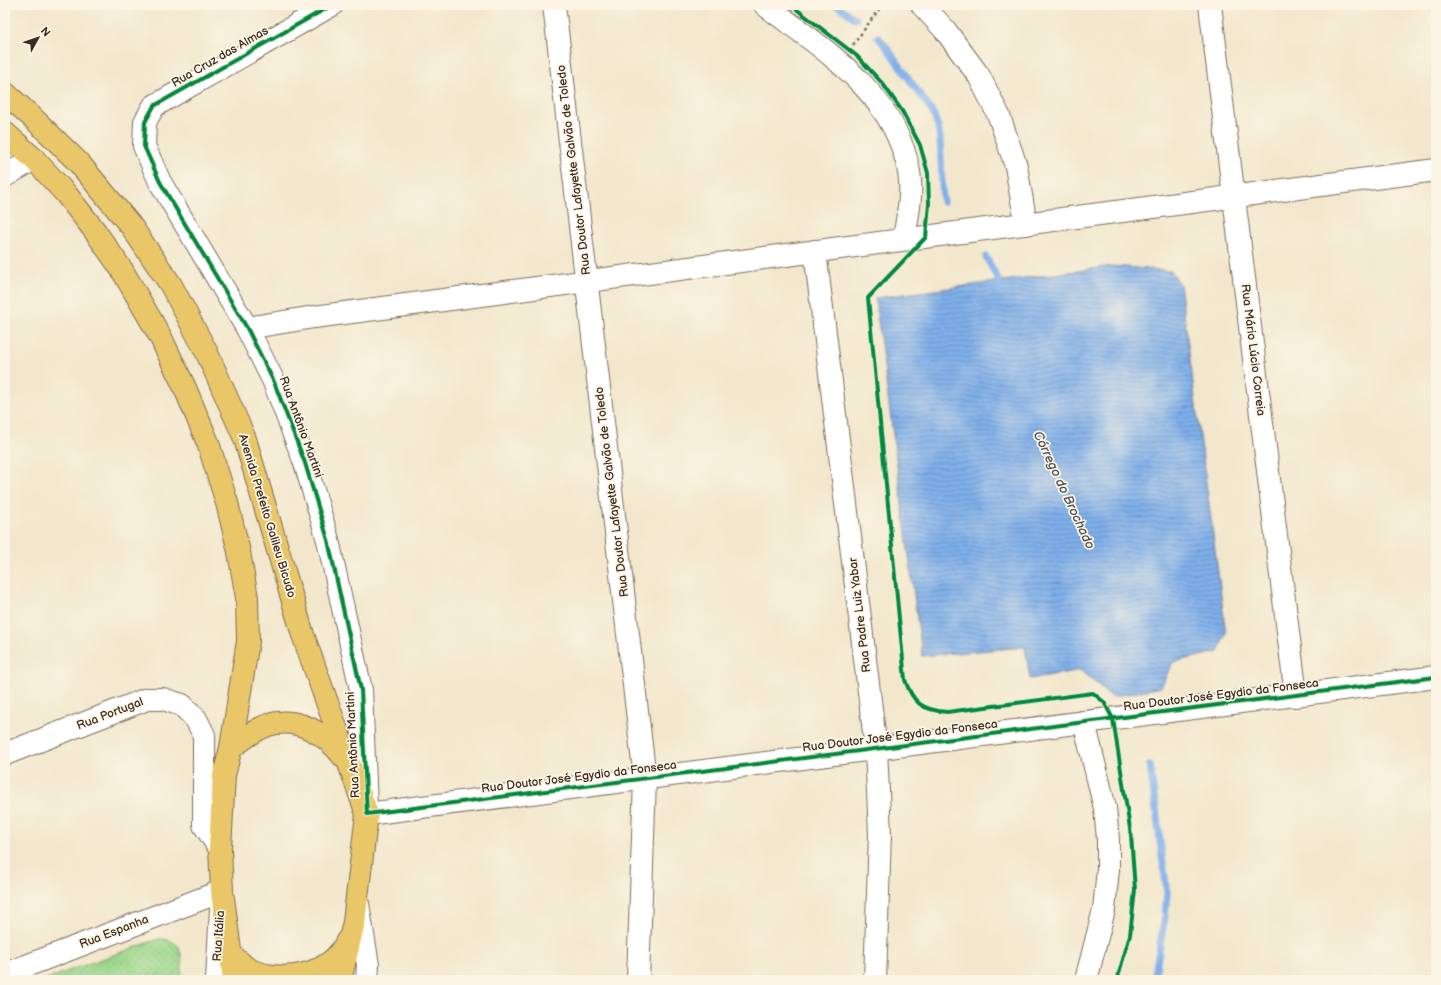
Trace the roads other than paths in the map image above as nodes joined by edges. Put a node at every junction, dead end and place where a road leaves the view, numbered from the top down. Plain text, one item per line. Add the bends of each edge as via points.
1 (332, 5) edge
2 (554, 5) edge
3 (765, 5) edge
4 (922, 5) edge
5 (1210, 5) edge
6 (5, 92) edge
7 (5, 133) edge
8 (144, 146) joint
9 (34, 159) junction
10 (1436, 170) edge
11 (5, 176) edge
12 (1234, 196) junction
13 (1026, 224) junction
14 (904, 239) junction
15 (815, 251) junction
16 (587, 282) junction
17 (247, 328) junction
18 (1436, 677) edge
19 (1296, 696) junction
20 (1084, 722) junction
21 (231, 748) junction
22 (876, 749) junction
23 (5, 754) edge
24 (349, 763) junction
25 (645, 778) junction
26 (367, 814) junction
27 (220, 849) junction
28 (222, 891) junction
29 (357, 898) junction
30 (354, 922) junction
31 (231, 955) junction
32 (5, 974) edge
33 (216, 980) edge
34 (234, 980) edge
35 (340, 980) edge
36 (367, 980) edge
37 (638, 980) edge
38 (875, 980) edge
39 (1086, 980) edge

1 - 8 street, Rua Cruz das Almas via 154,106 146,122
2 - 16 street, Rua Doutor Lafayette Galvão de Toledo
3 - 14 street via 840,62 873,96 892,122 903,147 909,173 910,191
4 - 13 street via 978,76 999,116 1016,166
5 - 12 street, Rua Mário Lúcio Correia
6 - 24 main road, Avenida Prefeito Galileu Bicudo via 79,163 131,226 171,285 207,353 246,439 303,635
7 - 9 main road
8 - 17 street, Rua Antônio Martini via 160,182
9 - 11 street
9 - 21 main road via 71,200 122,270 186,388 208,443 240,552 246,598 248,641
10 - 12 street
12 - 13 street
12 - 19 street, Rua Mário Lúcio Correia
13 - 14 street
14 - 15 street
15 - 16 street
15 - 22 street, Rua Padre Luiz Yabar
16 - 17 street
16 - 25 street, Rua Doutor Lafayette Galvão de Toledo
17 - 26 street, Rua Antônio Martini via 274,382 303,456 328,540 361,690
18 - 19 street, Rua Doutor José Egydio da Fonseca
19 - 20 street, Rua Doutor José Egydio da Fonseca
20 - 22 street, Rua Doutor José Egydio da Fonseca
20 - 39 street via 1105,808 1108,839 1104,910
21 - 24 main road via 266,726 283,722 305,726 321,735 334,745
21 - 27 main road via 224,775
22 - 25 street, Rua Doutor José Egydio da Fonseca
22 - 38 street, Rua Padre Luiz Yabar via 880,834
23 - 27 street, Rua Portugal via 147,699 163,698 182,705 196,719 204,735 204,825
24 - 26 main road, Avenida Prefeito Galileu Bicudo
25 - 26 street, Rua Doutor José Egydio da Fonseca
25 - 37 street, Rua Doutor Lafayette Galvão de Toledo
26 - 29 main road, Avenida Prefeito Galileu Bicudo
27 - 28 main road
28 - 31 main road
28 - 32 street, Rua Espanha
28 - 33 street, Rua Itália
29 - 30 main road, Avenida Prefeito Galileu Bicudo
29 - 36 street via 368,965
30 - 31 main road via 346,943 333,960 314,972 292,979 270,977 249,969
30 - 35 main road, Avenida Prefeito Galileu Bicudo
31 - 34 main road

